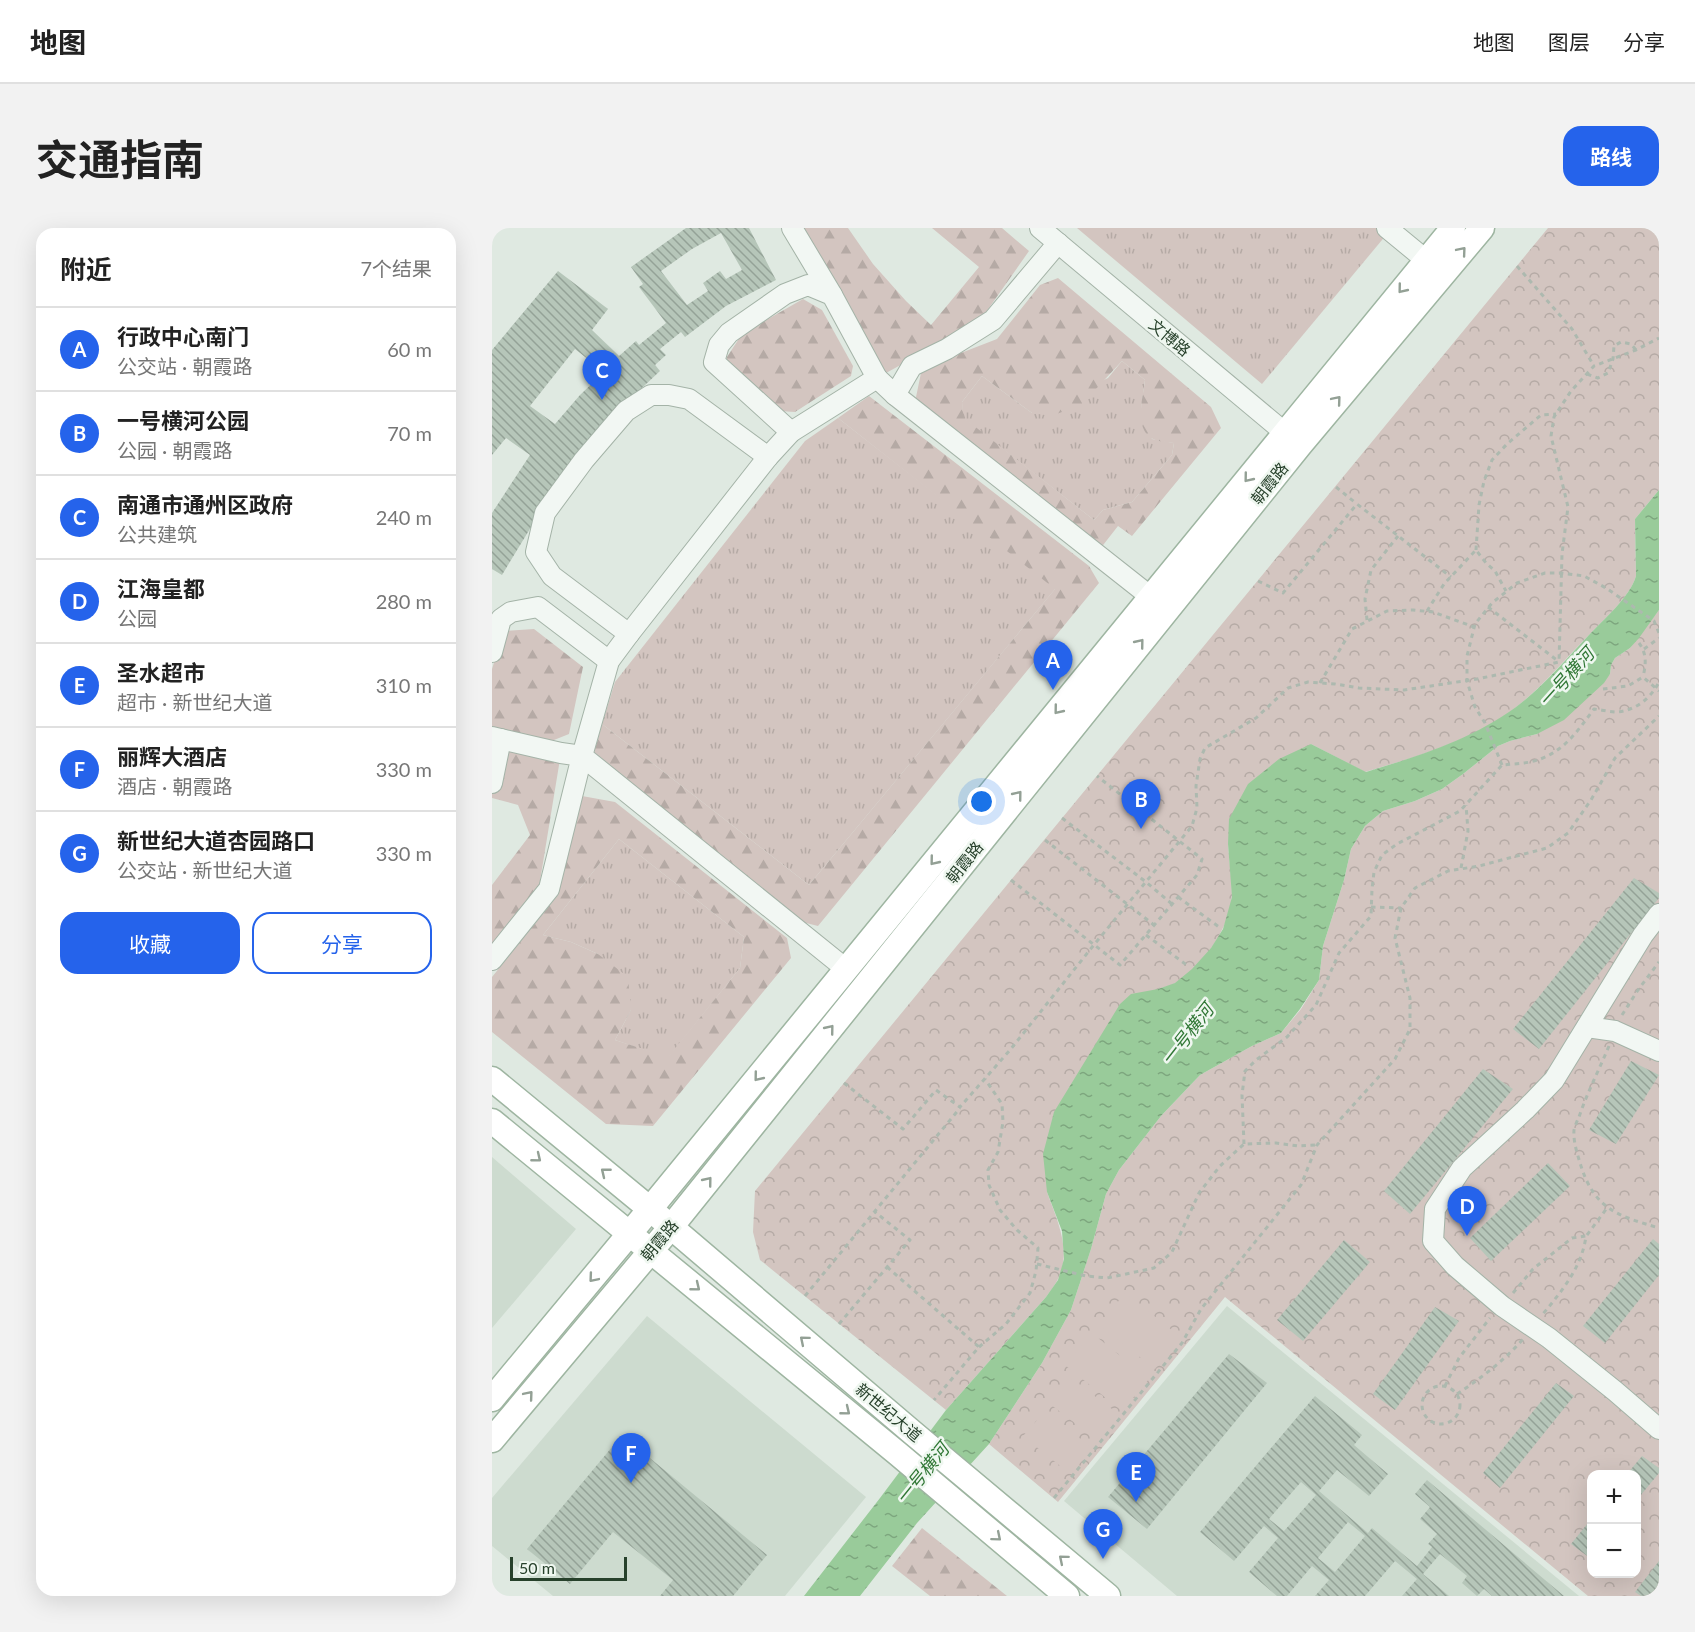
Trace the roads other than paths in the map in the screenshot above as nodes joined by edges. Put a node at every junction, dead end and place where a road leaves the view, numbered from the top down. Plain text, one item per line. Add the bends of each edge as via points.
1 (792, 228) edge
2 (1040, 228) edge
3 (1387, 228) edge
4 (1453, 228) edge
5 (1482, 228) edge
6 (1058, 243) junction
7 (1443, 274) junction
8 (832, 294) junction
9 (877, 378) junction
10 (895, 395) junction
11 (791, 432) junction
12 (1292, 439) junction
13 (768, 457) junction
14 (1150, 597) junction
15 (629, 634) junction
16 (492, 652) edge
17 (609, 661) junction
18 (496, 738) edge
19 (582, 756) junction
20 (492, 783) edge
21 (1659, 914) edge
22 (492, 960) edge
23 (846, 969) junction
24 (1587, 1027) junction
25 (1659, 1051) edge
26 (492, 1079) edge
27 (492, 1121) edge
28 (650, 1209) junction
29 (671, 1227) junction
30 (630, 1233) junction
31 (651, 1250) junction
32 (492, 1399) edge
33 (1659, 1429) edge
34 (492, 1440) edge
35 (1067, 1596) edge
36 (1108, 1596) edge

1 - 8 street
2 - 6 street, 文博路
3 - 7 street
4 -> 12 main road, 朝霞路
7 -> 5 main road, 朝霞路
6 - 10 street via 993,320 912,366
6 - 12 street, 文博路
12 -> 7 main road, 朝霞路
8 - 9 street
8 - 11 street via 808,285 785,294 729,333 719,345 714,362
9 - 10 street
9 - 11 street
10 - 14 street
11 - 13 street
12 -> 14 main road, 朝霞路
29 -> 12 main road, 朝霞路
13 - 15 street
13 - 15 street via 689,399 651,395 626,411 584,460 545,513 536,552 552,576
14 -> 23 main road, 朝霞路
15 - 17 street
16 - 17 street via 501,619 511,612 538,607
17 - 19 street
18 - 19 street
18 - 20 street
19 - 22 street via 549,889
19 - 23 street
21 - 24 street
23 -> 28 main road, 朝霞路
24 - 25 street via 1615,1031
24 - 33 street via 1554,1080 1462,1168 1436,1209 1433,1241 1455,1266 1502,1306 1549,1338
28 -> 26 main road
27 -> 30 main road
28 - 29 main road, 新世纪大道
28 - 30 main road, 朝霞路
29 - 31 main road, 朝霞路
36 -> 29 main road, 新世纪大道
30 - 31 main road, 新世纪大道
30 -> 32 main road, 朝霞路
34 -> 31 main road, 朝霞路
31 -> 35 main road, 新世纪大道

